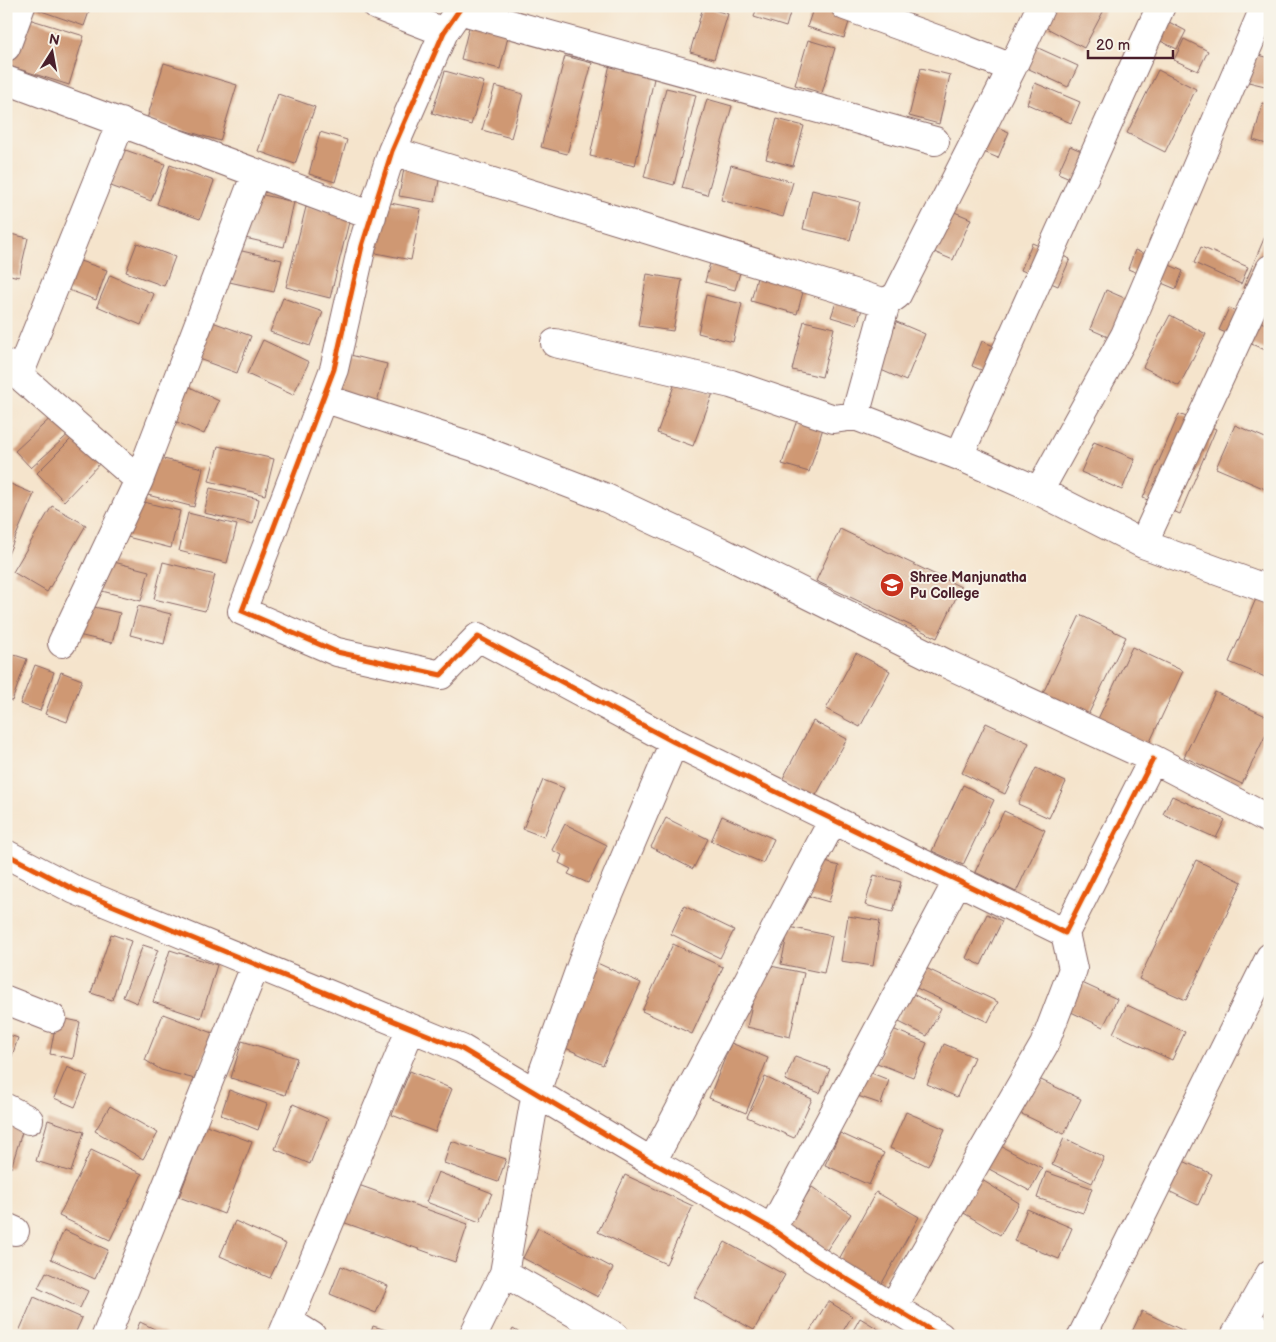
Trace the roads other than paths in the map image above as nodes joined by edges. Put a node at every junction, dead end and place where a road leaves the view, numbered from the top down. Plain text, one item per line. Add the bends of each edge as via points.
1 (21, 6) edge
2 (376, 6) edge
3 (845, 6) edge
4 (1041, 6) edge
5 (1161, 6) edge
6 (1265, 6) edge
7 (460, 8) edge
8 (444, 32) junction
9 (6, 46) edge
10 (1012, 68) junction
11 (6, 80) edge
12 (121, 122) junction
13 (935, 141) dead end
14 (392, 151) junction
15 (256, 172) junction
16 (372, 216) junction
17 (1270, 269) edge
18 (886, 303) junction
19 (555, 343) dead end
20 (13, 370) edge
21 (323, 398) junction
22 (855, 416) junction
23 (959, 456) junction
24 (139, 480) junction
25 (1039, 491) junction
26 (1143, 544) junction
27 (1270, 590) edge
28 (62, 643) dead end
29 (674, 742) junction
30 (1153, 758) junction
31 (833, 820) junction
32 (1270, 820) edge
33 (6, 854) edge
34 (958, 880) junction
35 (1066, 933) junction
36 (1270, 957) edge
37 (256, 964) junction
38 (6, 1000) edge
39 (52, 1018) dead end
40 (411, 1028) junction
41 (536, 1092) junction
42 (652, 1162) junction
43 (772, 1229) junction
44 (504, 1273) junction
45 (1270, 1274) edge
46 (893, 1307) junction
47 (1240, 1328) edge
48 (285, 1329) edge
49 (1270, 1334) edge
50 (106, 1336) edge
51 (312, 1336) edge
52 (473, 1336) edge
53 (615, 1336) edge
54 (940, 1336) edge
55 (1082, 1336) edge

1 - 9 street
2 - 8 street
3 - 10 street
4 - 10 street
5 - 23 street
6 - 25 street via 1124,335
7 - 8 street
7 - 13 street
8 - 14 street
10 - 18 street via 898,295
11 - 12 street
12 - 15 street
12 - 20 street
14 - 16 street
14 - 18 street
15 - 16 street
15 - 24 street
16 - 21 street via 334,369
17 - 26 street
18 - 22 street
19 - 22 street via 731,384 834,419
20 - 24 street
21 - 29 street via 242,610 337,652 441,674 478,637
21 - 30 street via 474,447 604,497 947,664
22 - 23 street
23 - 25 street
24 - 28 street
25 - 26 street
26 - 27 street
29 - 31 street
29 - 41 street via 592,934
30 - 32 street
30 - 35 street
31 - 34 street
31 - 42 street
33 - 37 street via 76,890
34 - 35 street
34 - 43 street
35 - 46 street via 1073,969 1044,1045
36 - 55 street
37 - 40 street
37 - 50 street
38 - 39 street
40 - 41 street via 462,1049
40 - 48 street
41 - 42 street
41 - 44 street
42 - 43 street
43 - 46 street
44 - 52 street
44 - 53 street
45 - 47 street
46 - 54 street
47 - 49 street
48 - 51 street

